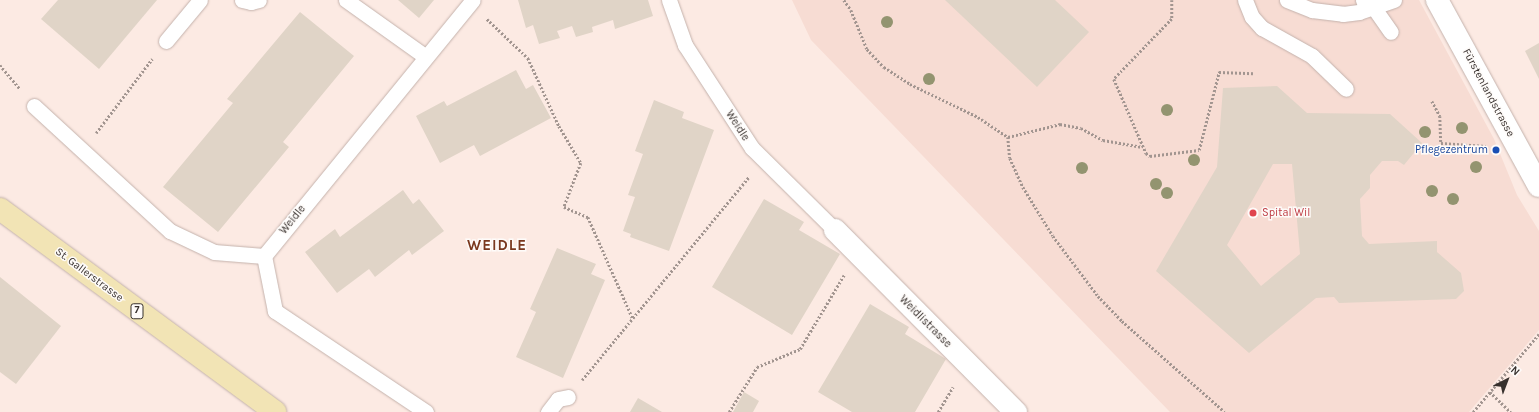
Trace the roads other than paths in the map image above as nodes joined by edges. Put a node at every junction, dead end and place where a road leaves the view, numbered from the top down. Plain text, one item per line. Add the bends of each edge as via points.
1 (200, 0) edge
2 (242, 0) edge
3 (259, 0) edge
4 (346, 0) edge
5 (669, 0) edge
6 (1245, 0) edge
7 (1288, 0) edge
8 (1394, 0) edge
9 (1438, 0) edge
10 (472, 2) edge
11 (1368, 4) edge
12 (1391, 32) dead end
13 (166, 41) road end
14 (426, 57) junction
15 (1346, 89) dead end
16 (34, 106) road end
17 (1536, 176) edge
18 (0, 209) edge
19 (835, 230) joint
20 (264, 256) junction
21 (568, 397) road end
22 (275, 412) edge
23 (426, 412) edge
24 (548, 412) edge
25 (1016, 412) edge

1 - 13 lane
2 - 3 lane
4 - 14 lane
5 - 19 lane, Weidle via 685,45 752,148
6 - 15 lane via 1252,17 1262,28 1312,56
7 - 11 lane via 1325,13 1359,12
8 - 11 lane
9 - 17 street, Fürstenlandstrasse
10 - 14 lane, Weidle
11 - 12 lane
14 - 20 lane, Weidle
16 - 20 lane via 170,231 214,252
18 - 22 main road, St. Gallerstrasse / 7
19 - 25 street, Weidlistrasse
20 - 23 lane via 274,311
21 - 24 lane via 558,399

